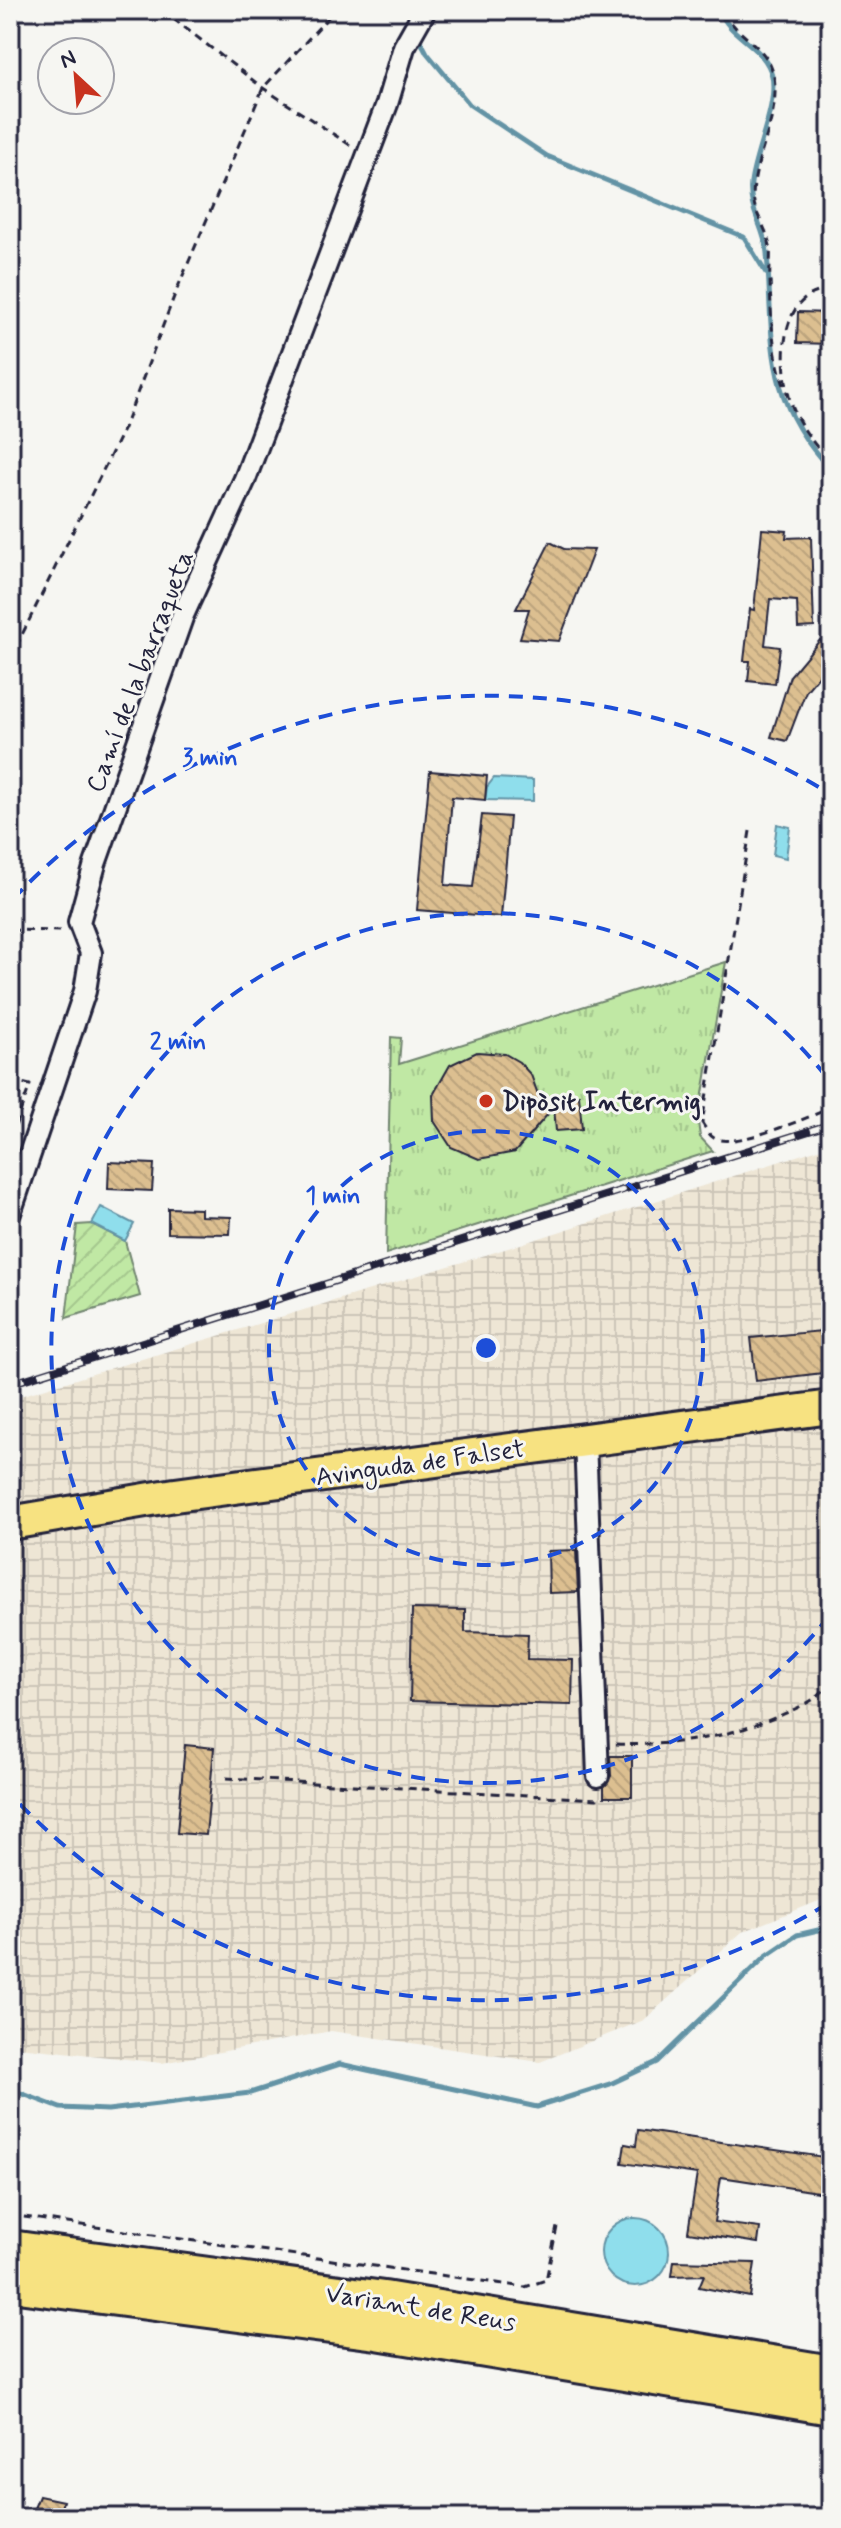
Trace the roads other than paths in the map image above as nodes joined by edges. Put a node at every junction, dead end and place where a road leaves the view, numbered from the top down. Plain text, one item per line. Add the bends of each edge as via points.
1 (425, 10) edge
2 (10, 1213) edge
3 (831, 1407) edge
4 (585, 1440) junction
5 (10, 1523) edge
6 (598, 1776) road end
7 (10, 2249) edge
8 (10, 2283) edge
9 (831, 2374) edge
10 (831, 2406) edge

1 - 2 street, Camí de la barraqueta via 404,47 245,479 183,615 95,864 79,922 91,953 85,991
3 - 4 main road, Avinguda de Falset
4 - 5 main road, Avinguda de Falset via 175,1495
4 - 6 street
7 - 9 highway, Variant de Reus via 384,2300
8 - 10 highway, Variant de Reus via 377,2331

